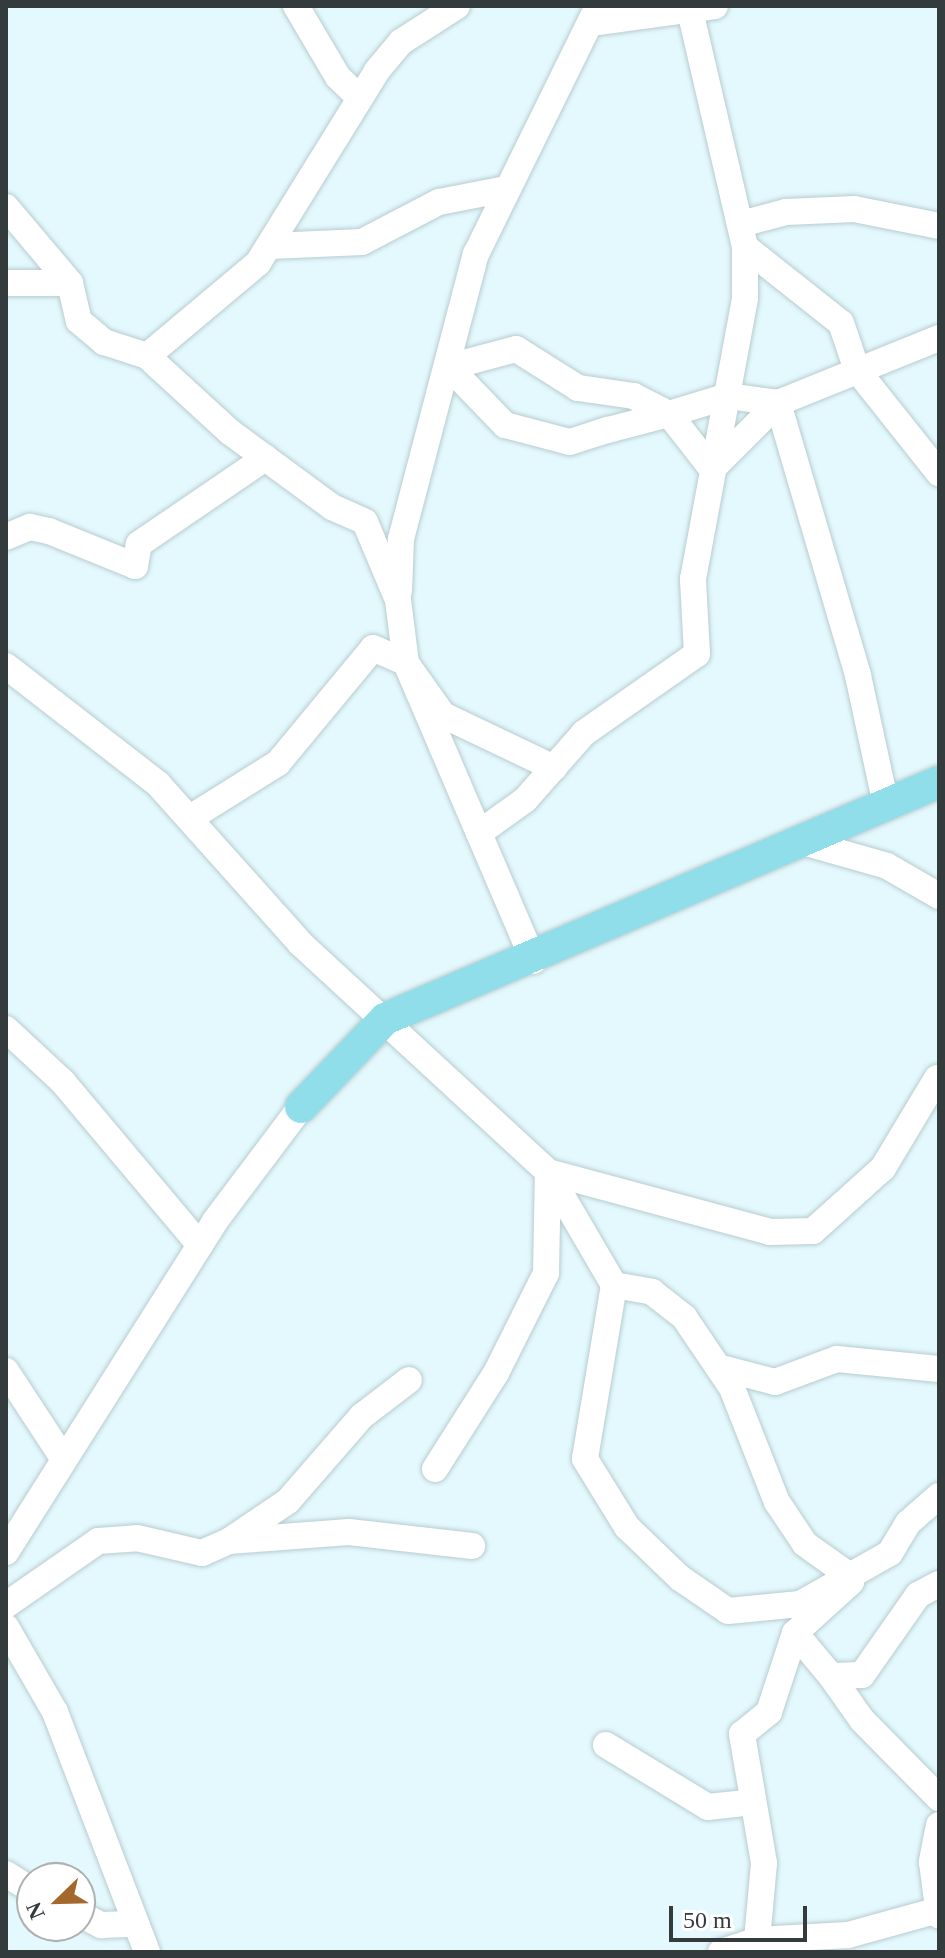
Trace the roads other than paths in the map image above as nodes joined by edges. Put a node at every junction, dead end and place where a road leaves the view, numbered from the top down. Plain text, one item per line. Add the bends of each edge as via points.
1 (296, 6) edge
2 (457, 6) edge
3 (698, 8) edge
4 (594, 14) edge
5 (360, 98) junction
6 (501, 190) junction
7 (6, 207) edge
8 (939, 226) edge
9 (743, 236) junction
10 (271, 246) junction
11 (6, 283) edge
12 (70, 283) junction
13 (939, 338) edge
14 (147, 356) junction
15 (449, 367) junction
16 (857, 370) junction
17 (728, 396) junction
18 (778, 403) junction
19 (669, 414) junction
20 (265, 458) junction
21 (712, 469) junction
22 (939, 473) edge
23 (6, 537) edge
24 (398, 600) junction
25 (406, 663) junction
26 (6, 666) edge
27 (554, 768) junction
28 (939, 782) edge
29 (886, 805) junction
30 (190, 818) junction
31 (479, 833) junction
32 (803, 842) junction
33 (939, 896) edge
34 (534, 961) junction
35 (385, 1019) junction
36 (6, 1029) edge
37 (937, 1078) edge
38 (301, 1107) joint
39 (548, 1172) junction
40 (200, 1245) junction
41 (614, 1285) junction
42 (718, 1367) junction
43 (939, 1369) edge
44 (6, 1371) edge
45 (409, 1380) dead end
46 (63, 1458) junction
47 (435, 1469) dead end
48 (939, 1496) edge
49 (229, 1541) junction
50 (472, 1546) dead end
51 (6, 1552) edge
52 (855, 1570) junction
53 (939, 1584) edge
54 (6, 1605) edge
55 (6, 1627) edge
56 (795, 1633) junction
57 (831, 1676) junction
58 (606, 1745) dead end
59 (939, 1798) edge
60 (753, 1802) junction
61 (939, 1825) edge
62 (938, 1910) edge
63 (939, 1916) edge
64 (96, 1922) edge
65 (136, 1924) junction
66 (757, 1940) junction
67 (147, 1952) edge
68 (721, 1952) edge

1 - 5 street via 338,77
2 - 5 street via 401,42
3 - 4 street
3 - 9 street
4 - 6 street
5 - 10 street
6 - 10 street via 439,202 362,242
6 - 15 street via 476,254
7 - 12 street
8 - 9 street via 854,209 786,212
9 - 16 street via 841,323
9 - 17 street
10 - 14 street
11 - 12 street
12 - 14 street via 79,321 104,342
13 - 16 street via 907,356
14 - 20 street
15 - 19 street via 516,349 578,388 634,396
15 - 19 street via 505,425 528,435 570,442
15 - 24 street via 401,539
16 - 18 street
16 - 22 street
17 - 18 street
17 - 19 street
17 - 21 street
18 - 21 street
18 - 29 street via 858,675
19 - 21 street
20 - 23 street via 139,544 135,566 49,531 30,527
20 - 24 street via 365,522
21 - 27 street via 693,579 697,654 584,733
24 - 25 street
25 - 27 street via 443,715
25 - 30 street via 373,648 278,763
25 - 31 street
26 - 30 street
27 - 31 street
28 - 29 main road
29 - 32 main road
30 - 35 street via 300,943
31 - 34 street
32 - 33 street via 887,866
32 - 34 main road
34 - 35 main road
35 - 38 main road
35 - 39 street
36 - 40 street via 63,1082
37 - 39 street via 883,1168 813,1231 770,1232
38 - 40 street
39 - 41 street
39 - 47 street via 546,1273 496,1373
40 - 46 street
41 - 42 street via 652,1292 684,1317
41 - 52 street via 585,1459 627,1527 728,1611 800,1604
42 - 43 street via 775,1382 837,1359
42 - 52 street via 759,1443 777,1502 805,1544
44 - 46 street
45 - 49 street via 362,1416 288,1501
46 - 51 street
48 - 52 street via 908,1523 890,1553
49 - 50 street via 349,1532
49 - 54 street via 202,1553 137,1538 98,1541
52 - 56 street
53 - 57 street via 918,1595 862,1675
55 - 65 street via 55,1712
56 - 57 street
56 - 60 street via 769,1712 742,1734
57 - 59 street via 862,1720
58 - 60 street via 708,1807
60 - 66 street via 764,1863
61 - 62 street via 932,1862
62 - 63 street
62 - 66 street via 848,1935
64 - 65 street
65 - 67 street
66 - 68 street

